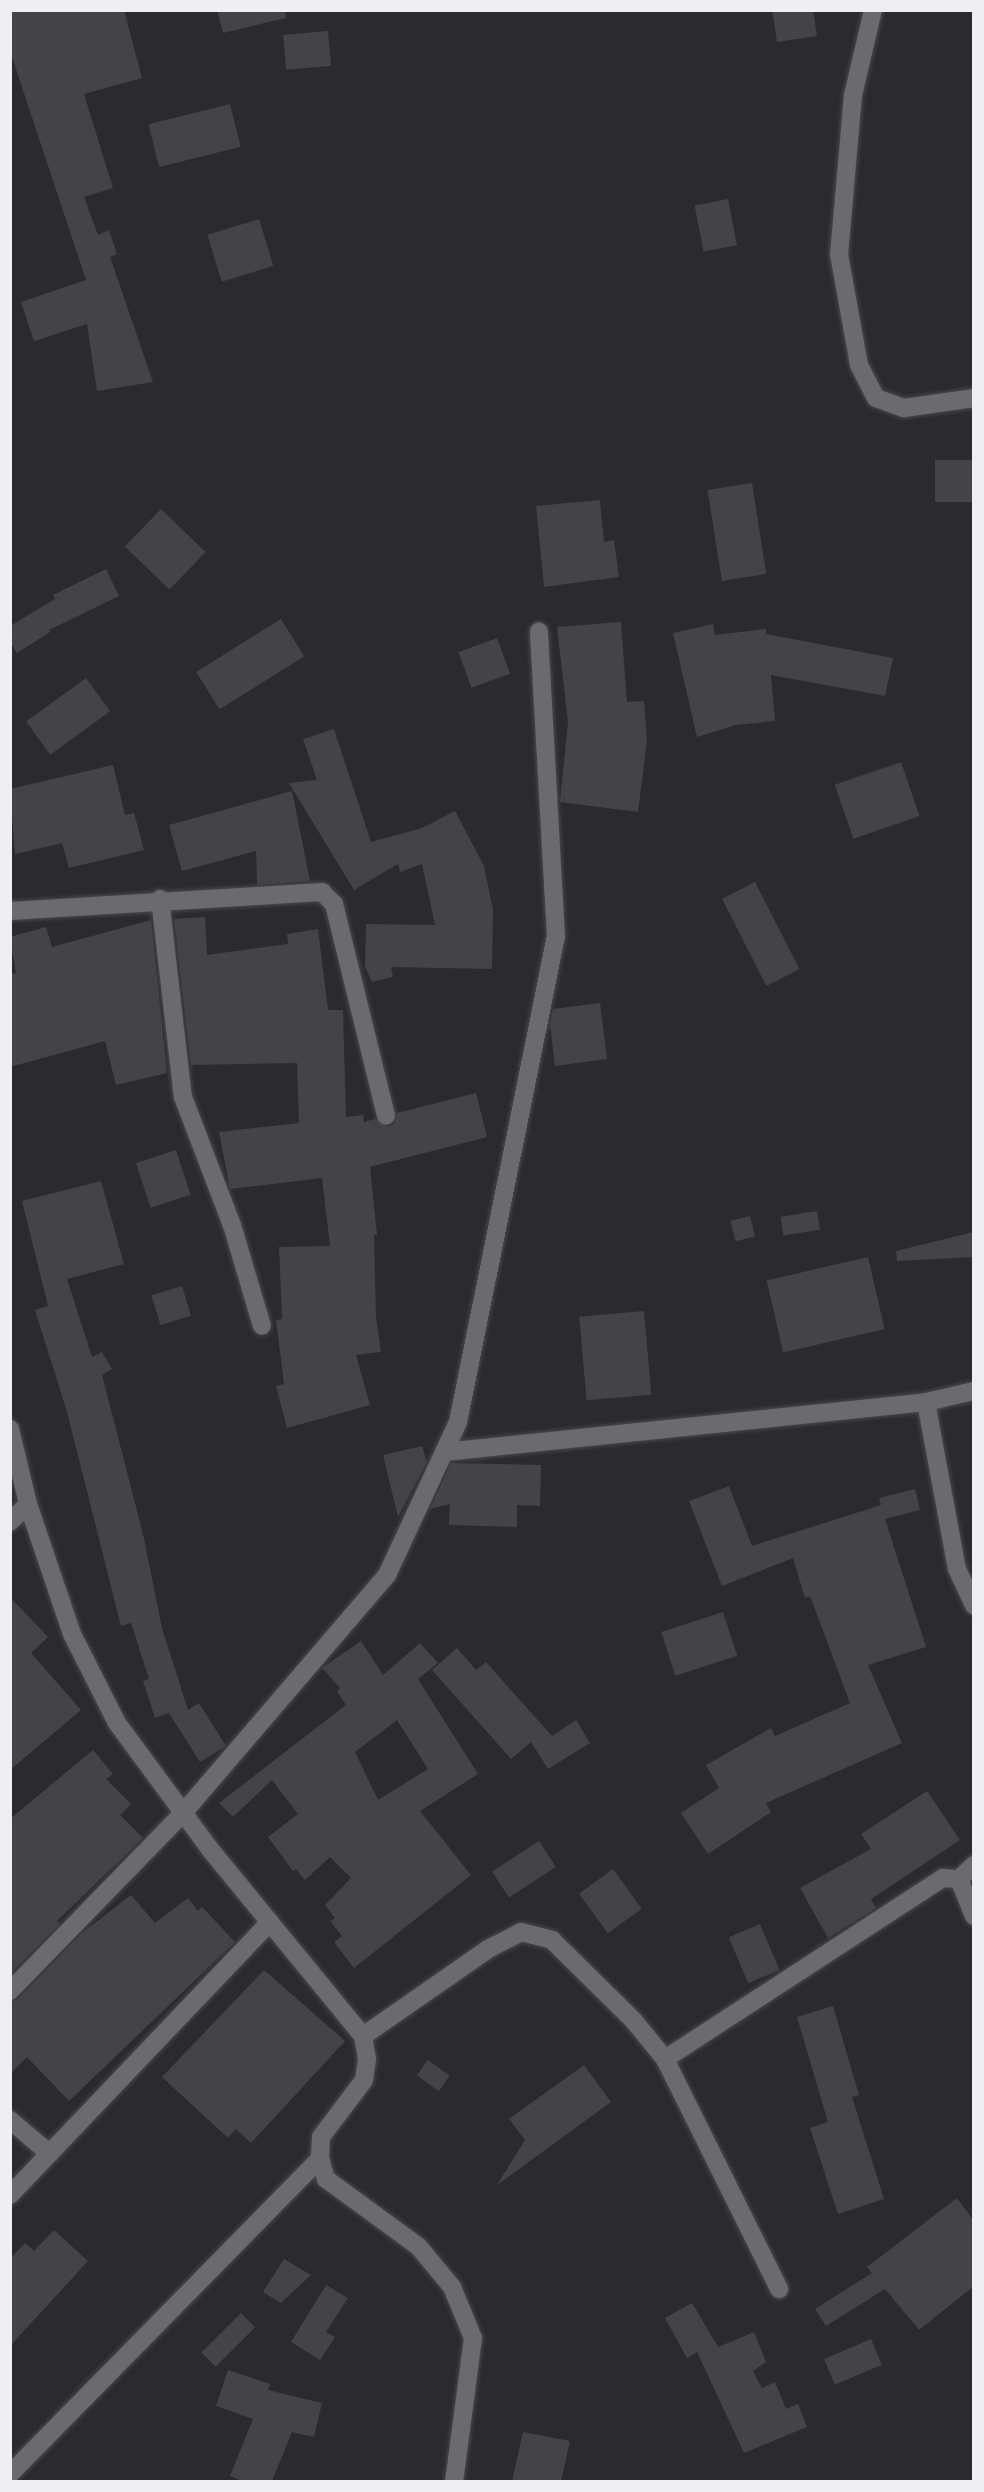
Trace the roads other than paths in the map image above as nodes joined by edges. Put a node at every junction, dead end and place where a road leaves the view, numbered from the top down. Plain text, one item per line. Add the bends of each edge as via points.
1 (873, 10) edge
2 (974, 398) edge
3 (539, 631) dead end
4 (160, 899) junction
5 (10, 911) edge
6 (386, 1116) dead end
7 (262, 1326) dead end
8 (974, 1391) edge
9 (926, 1402) junction
10 (10, 1428) edge
11 (444, 1452) junction
12 (28, 1504) junction
13 (10, 1522) edge
14 (974, 1605) edge
15 (183, 1813) junction
16 (974, 1865) edge
17 (959, 1879) junction
18 (974, 1916) edge
19 (270, 1922) junction
20 (10, 1991) edge
21 (363, 2036) junction
22 (665, 2059) junction
23 (10, 2120) edge
24 (50, 2154) junction
25 (320, 2158) junction
26 (10, 2195) edge
27 (779, 2289) dead end
28 (10, 2474) edge
29 (454, 2481) edge

1 - 2 street via 853,95 839,254 859,365 876,398 904,408
3 - 11 street via 556,937 458,1422
4 - 5 street
4 - 6 street via 322,892 334,904
4 - 7 street via 183,1096 232,1225
8 - 9 street
9 - 11 street
9 - 14 street via 957,1569
10 - 12 street
11 - 15 street via 387,1575
12 - 13 street
12 - 15 street via 72,1634 117,1723
15 - 19 street
15 - 20 street
16 - 17 street
17 - 18 street
17 - 22 street via 943,1878
19 - 21 street
19 - 24 street
21 - 22 street via 488,1949 521,1932 552,1940 634,2021
21 - 25 street via 367,2059 364,2079 321,2137
22 - 27 street
23 - 24 street
24 - 26 street
25 - 28 street
25 - 29 street via 326,2179 418,2246 452,2287 473,2338

